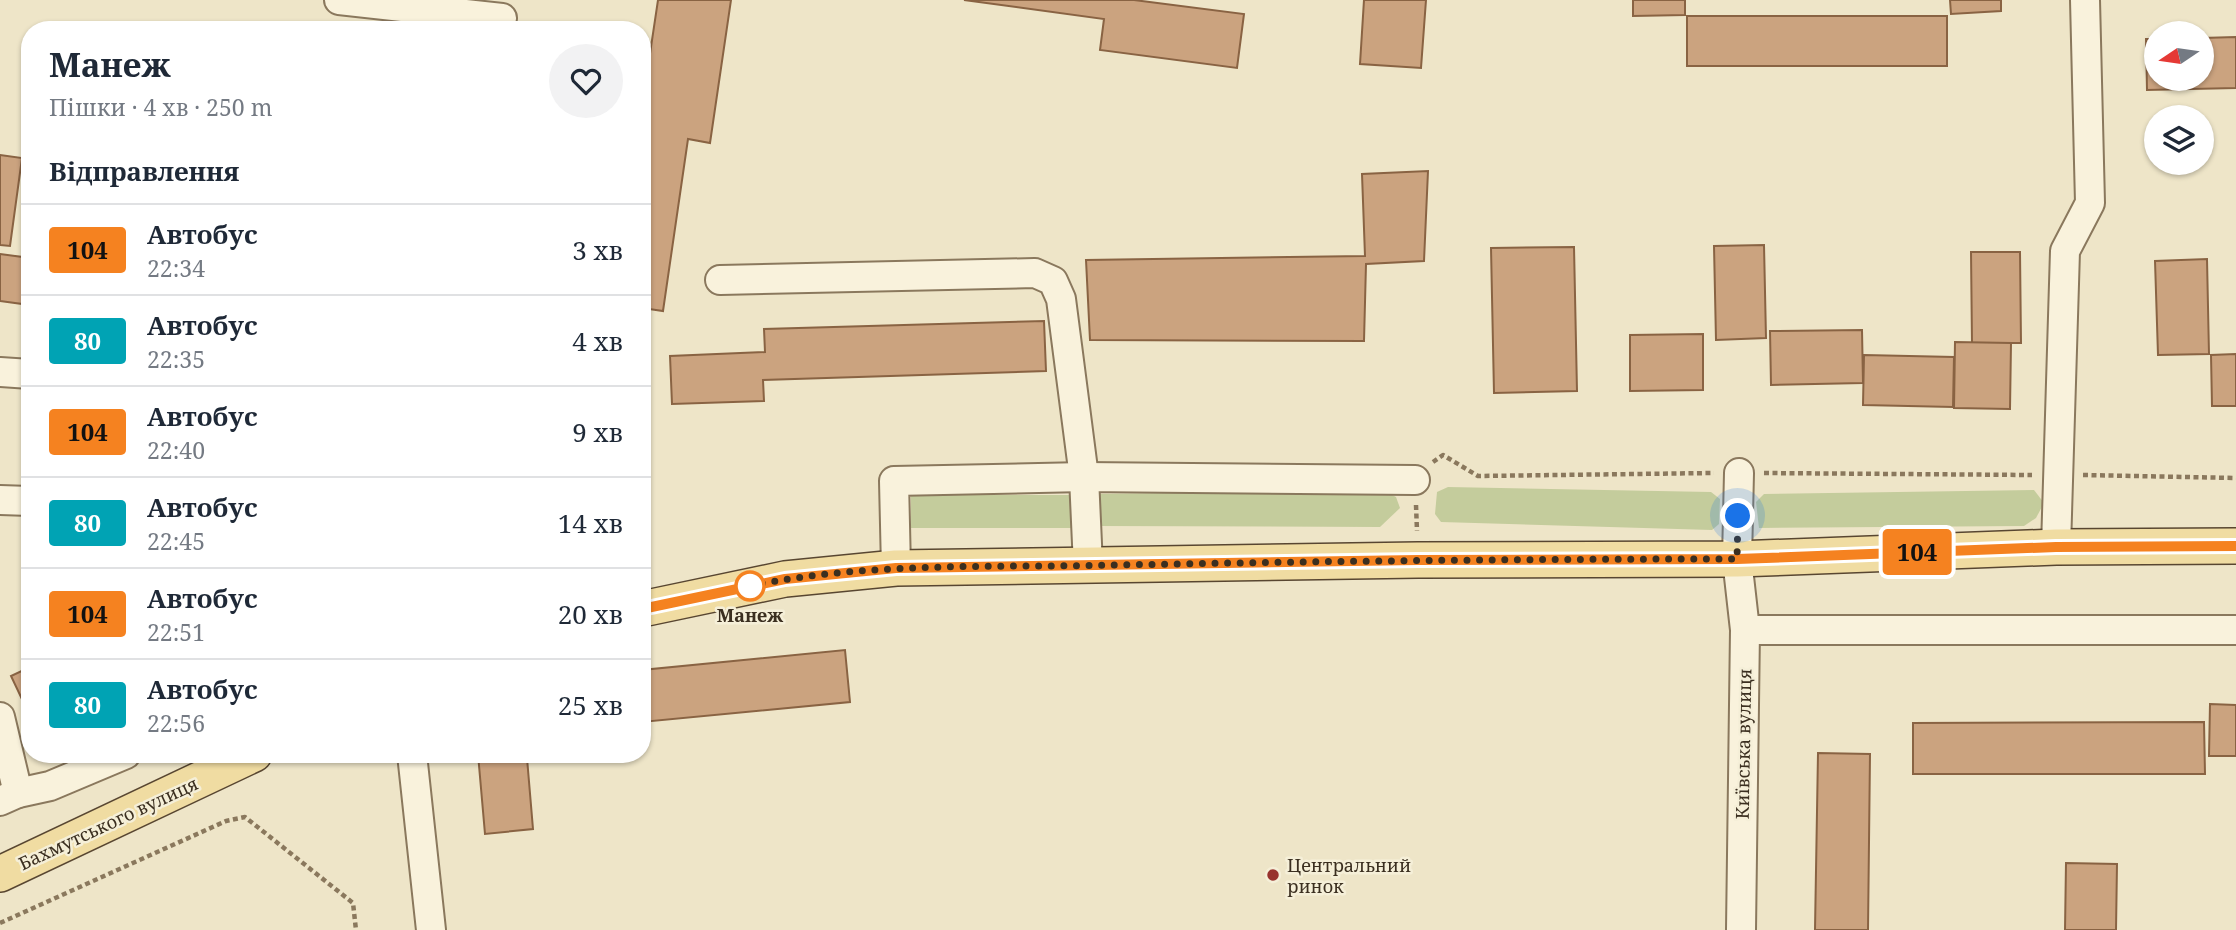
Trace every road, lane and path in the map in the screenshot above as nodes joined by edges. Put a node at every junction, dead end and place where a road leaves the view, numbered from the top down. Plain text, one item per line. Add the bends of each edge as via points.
1 (339, 0) edge
2 (2085, 0) edge
3 (503, 16) edge
4 (720, 280) dead end
5 (0, 372) edge
6 (21, 373) edge
7 (1739, 473) junction
8 (2060, 475) junction
9 (1084, 477) junction
10 (2236, 478) edge
11 (1415, 480) junction
12 (0, 500) edge
13 (21, 501) edge
14 (2236, 546) edge
15 (2056, 547) junction
16 (1737, 559) junction
17 (1418, 560) junction
18 (1088, 566) junction
19 (896, 568) junction
20 (651, 607) edge
21 (1745, 630) junction
22 (2236, 631) edge
23 (0, 717) edge
24 (105, 763) edge
25 (235, 763) edge
26 (413, 763) edge
27 (9, 797) edge
28 (0, 874) edge
29 (0, 923) edge
30 (356, 930) edge
31 (431, 930) edge
32 (1741, 930) edge

1 - 3 street
2 - 8 street via 2090,203 2066,251
4 - 9 street via 1035,273 1052,281 1062,299
5 - 6 street
7 - 8 path
7 - 11 path via 1478,476 1443,455
7 - 16 street, Київська вулиця
8 - 10 path
8 - 15 street
9 - 11 street
9 - 18 street
9 - 19 street via 894,481
11 - 17 path
12 - 13 street
14 - 15 main road
15 - 16 main road
16 - 17 main road
16 - 21 street, Київська вулиця
17 - 18 main road
18 - 19 main road
19 - 20 main road via 785,579
21 - 22 street
21 - 32 street, Київська вулиця
23 - 27 street
24 - 27 street
25 - 28 main road, Бахмутського вулиця
26 - 31 street
29 - 30 path via 226,821 245,817 353,903

